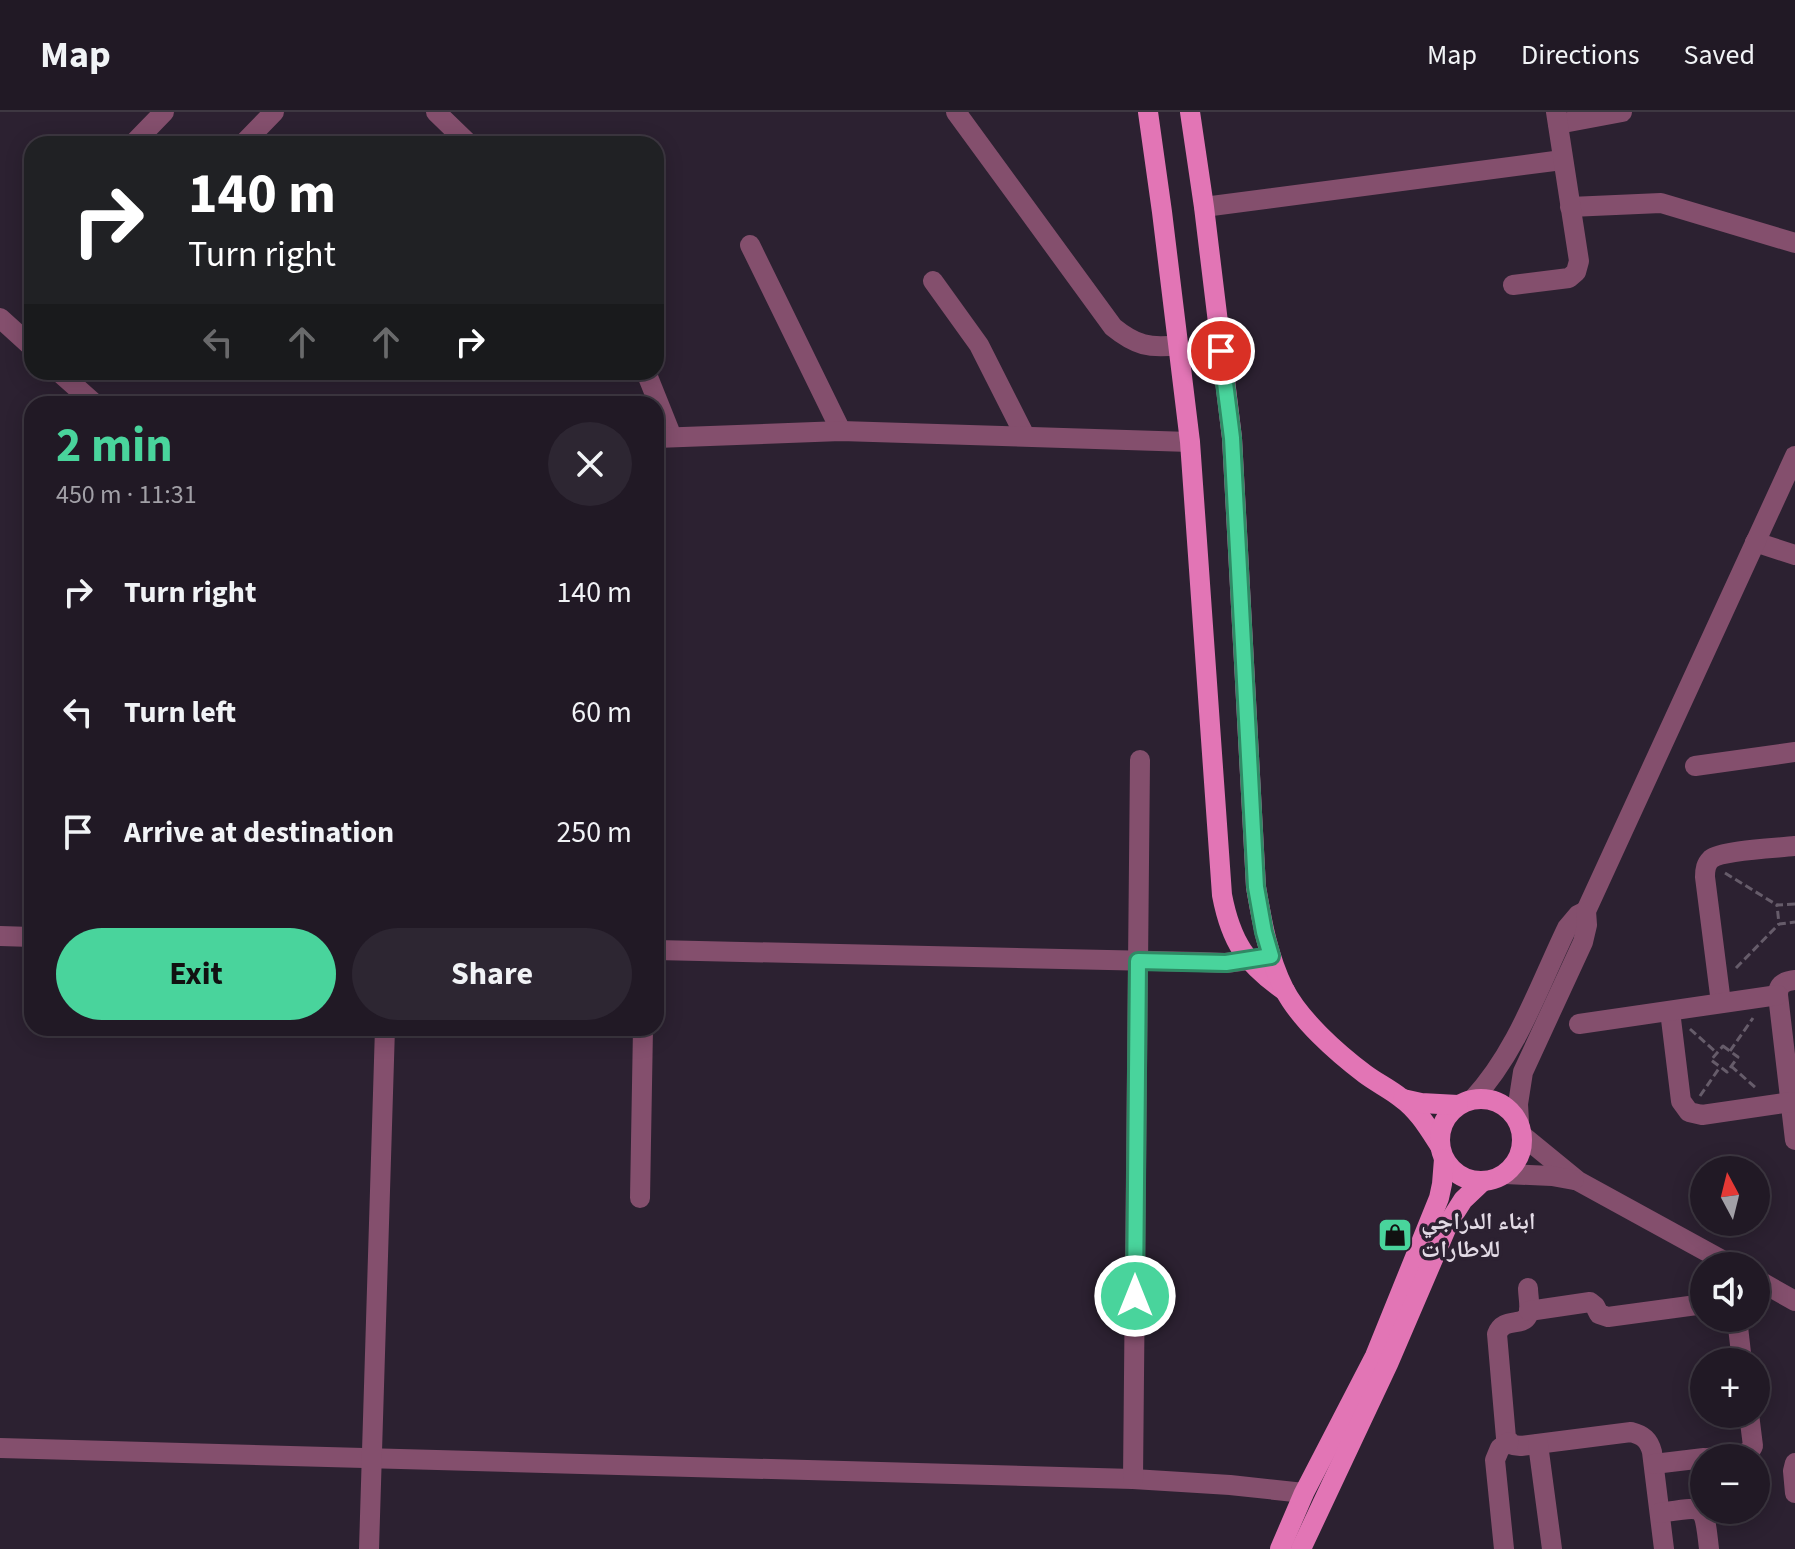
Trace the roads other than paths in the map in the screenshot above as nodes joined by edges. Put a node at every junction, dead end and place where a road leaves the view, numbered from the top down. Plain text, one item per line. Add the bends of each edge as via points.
1 (164, 112) edge
2 (274, 112) edge
3 (436, 112) edge
4 (956, 112) edge
5 (1148, 112) edge
6 (1190, 112) edge
7 (1622, 112) edge
8 (1557, 118) edge
9 (141, 136) edge
10 (255, 136) edge
11 (461, 136) edge
12 (1562, 160) junction
13 (1204, 207) junction
14 (1570, 207) junction
15 (1795, 243) edge
16 (750, 245) dead end
17 (933, 281) dead end
18 (1513, 285) dead end
19 (0, 318) edge
20 (24, 340) edge
21 (1178, 345) junction
22 (68, 380) edge
23 (86, 396) edge
24 (841, 431) junction
25 (1025, 436) junction
26 (664, 438) edge
27 (1190, 442) junction
28 (1795, 456) edge
29 (1755, 542) junction
30 (1795, 555) edge
31 (1795, 752) edge
32 (1140, 760) dead end
33 (1695, 766) dead end
34 (1795, 846) edge
35 (1586, 911) junction
36 (0, 936) edge
37 (24, 937) edge
38 (664, 950) edge
39 (1271, 956) junction
40 (1248, 960) junction
41 (1138, 961) junction
42 (1795, 980) edge
43 (1285, 991) junction
44 (1720, 994) junction
45 (1773, 996) junction
46 (1670, 1011) junction
47 (1579, 1024) dead end
48 (385, 1036) edge
49 (643, 1036) edge
50 (1403, 1099) junction
51 (1465, 1102) junction
52 (1783, 1103) junction
53 (1521, 1129) junction
54 (1795, 1140) edge
55 (1442, 1152) junction
56 (1505, 1174) junction
57 (1483, 1181) junction
58 (1578, 1181) junction
59 (640, 1198) dead end
60 (1707, 1252) edge
61 (1770, 1287) edge
62 (1528, 1288) dead end
63 (1795, 1301) edge
64 (1690, 1306) edge
65 (1529, 1311) junction
66 (1509, 1442) junction
67 (1538, 1444) junction
68 (0, 1448) edge
69 (372, 1458) junction
70 (1690, 1460) edge
71 (1795, 1463) edge
72 (1654, 1464) junction
73 (1133, 1479) junction
74 (1304, 1493) junction
75 (1795, 1493) edge
76 (1660, 1513) junction
77 (369, 1549) edge
78 (1280, 1549) edge
79 (1303, 1549) edge
80 (1504, 1549) edge
81 (1552, 1549) edge
82 (1664, 1549) edge
83 (1709, 1549) edge

1 - 9 street
2 - 10 street
3 - 11 street
4 - 21 street via 1113,327 1143,345
5 - 21 main road
6 - 13 main road
7 - 8 street
8 - 12 street
12 - 13 street
12 - 14 street
13 - 39 main road via 1232,438 1256,887
14 - 15 street via 1661,203
14 - 18 street via 1576,272 1569,278
16 - 24 street
17 - 25 street via 979,345
19 - 20 street
21 - 27 main road
22 - 23 street
24 - 25 street
24 - 26 street
25 - 27 street
27 - 40 main road via 1222,895 1230,927
28 - 29 street
29 - 30 street
29 - 35 street
31 - 33 street
32 - 41 street
34 - 44 street via 1720,855 1708,862 1705,877
35 - 51 street via 1567,928 1503,1062
35 - 53 street via 1583,942 1523,1072
36 - 37 street
38 - 41 street
39 - 40 street
39 - 43 main road
40 - 41 street
40 - 43 main road
41 - 73 street
42 - 45 street via 1784,982
43 - 50 main road via 1337,1052
44 - 45 street
44 - 46 street
45 - 52 street
46 - 47 street
46 - 52 street via 1681,1101 1689,1112 1702,1115
48 - 69 street
49 - 59 street
50 - 51 main road
50 - 55 main road
51 - 53 main road via 1484,1098 1505,1105
51 - 55 main road via 1443,1123
52 - 54 street
53 - 56 main road via 1519,1157
53 - 58 street
55 - 57 main road via 1460,1176
55 - 74 main road via 1439,1198 1375,1356
56 - 57 main road
56 - 58 street
57 - 79 main road via 1449,1222
58 - 60 street
61 - 63 street
62 - 65 street
64 - 65 street via 1608,1317 1590,1302
65 - 66 street via 1523,1320 1500,1326 1497,1334
66 - 67 street
66 - 80 street via 1495,1460
67 - 72 street via 1631,1432 1646,1438
67 - 81 street
68 - 69 street
69 - 73 street
69 - 77 street
70 - 72 street
71 - 75 street
72 - 76 street
73 - 74 street
74 - 78 main road
76 - 82 street
76 - 83 street via 1699,1510 1706,1520

